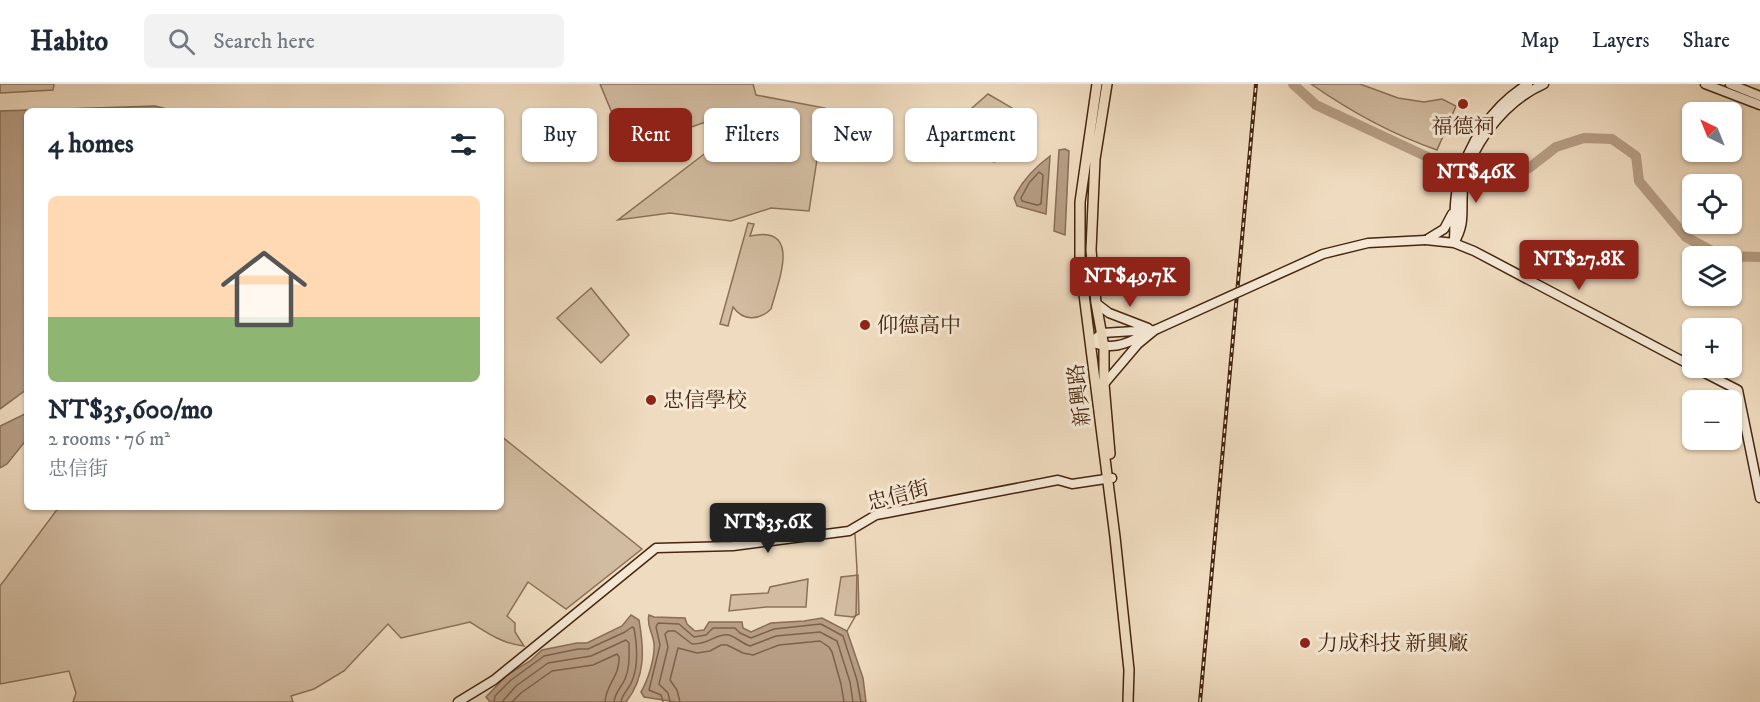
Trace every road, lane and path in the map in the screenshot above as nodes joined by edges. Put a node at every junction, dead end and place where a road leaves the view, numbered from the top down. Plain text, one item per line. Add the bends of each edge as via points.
1 (1097, 84) edge
2 (1107, 84) edge
3 (1528, 84) edge
4 (1544, 84) edge
5 (1705, 84) edge
6 (1730, 84) edge
7 (1760, 96) edge
8 (1760, 105) edge
9 (1465, 170) junction
10 (1455, 207) junction
11 (1426, 240) junction
12 (1454, 243) junction
13 (1096, 303) junction
14 (1155, 330) junction
15 (1102, 333) junction
16 (1090, 342) junction
17 (1104, 347) junction
18 (1682, 361) edge
19 (1715, 378) edge
20 (1104, 384) junction
21 (1110, 479) junction
22 (1760, 498) edge
23 (458, 702) edge
24 (1128, 702) edge
25 (1132, 702) edge

1 - 16 main road, 新興路 via 1080,202 1080,263
2 - 13 main road, 新興路 via 1094,170 1091,250
3 - 9 street via 1510,94 1481,129
4 - 9 street via 1506,110 1484,134
5 - 8 street
6 - 7 street
9 - 10 street via 1457,186
9 - 12 street via 1462,230
10 - 11 street via 1448,225
10 - 12 street
11 - 12 street
11 - 14 street, bridge via 1368,243 1323,254
12 - 18 street
13 - 14 street via 1109,313
13 - 15 main road, 新興路
14 - 15 street
14 - 17 street via 1128,344
14 - 20 street
15 - 16 street
15 - 17 main road, 新興路
16 - 17 street
16 - 21 main road, 新興路
17 - 20 main road, 新興路
19 - 22 street via 1738,390
20 - 21 main road, 新興路
21 - 23 street, 忠信街 via 1072,484 1058,480 908,508 876,515 849,531 733,546 656,548 494,680
21 - 24 main road, 新興路 via 1129,670
21 - 25 main road, 新興路 via 1132,654

